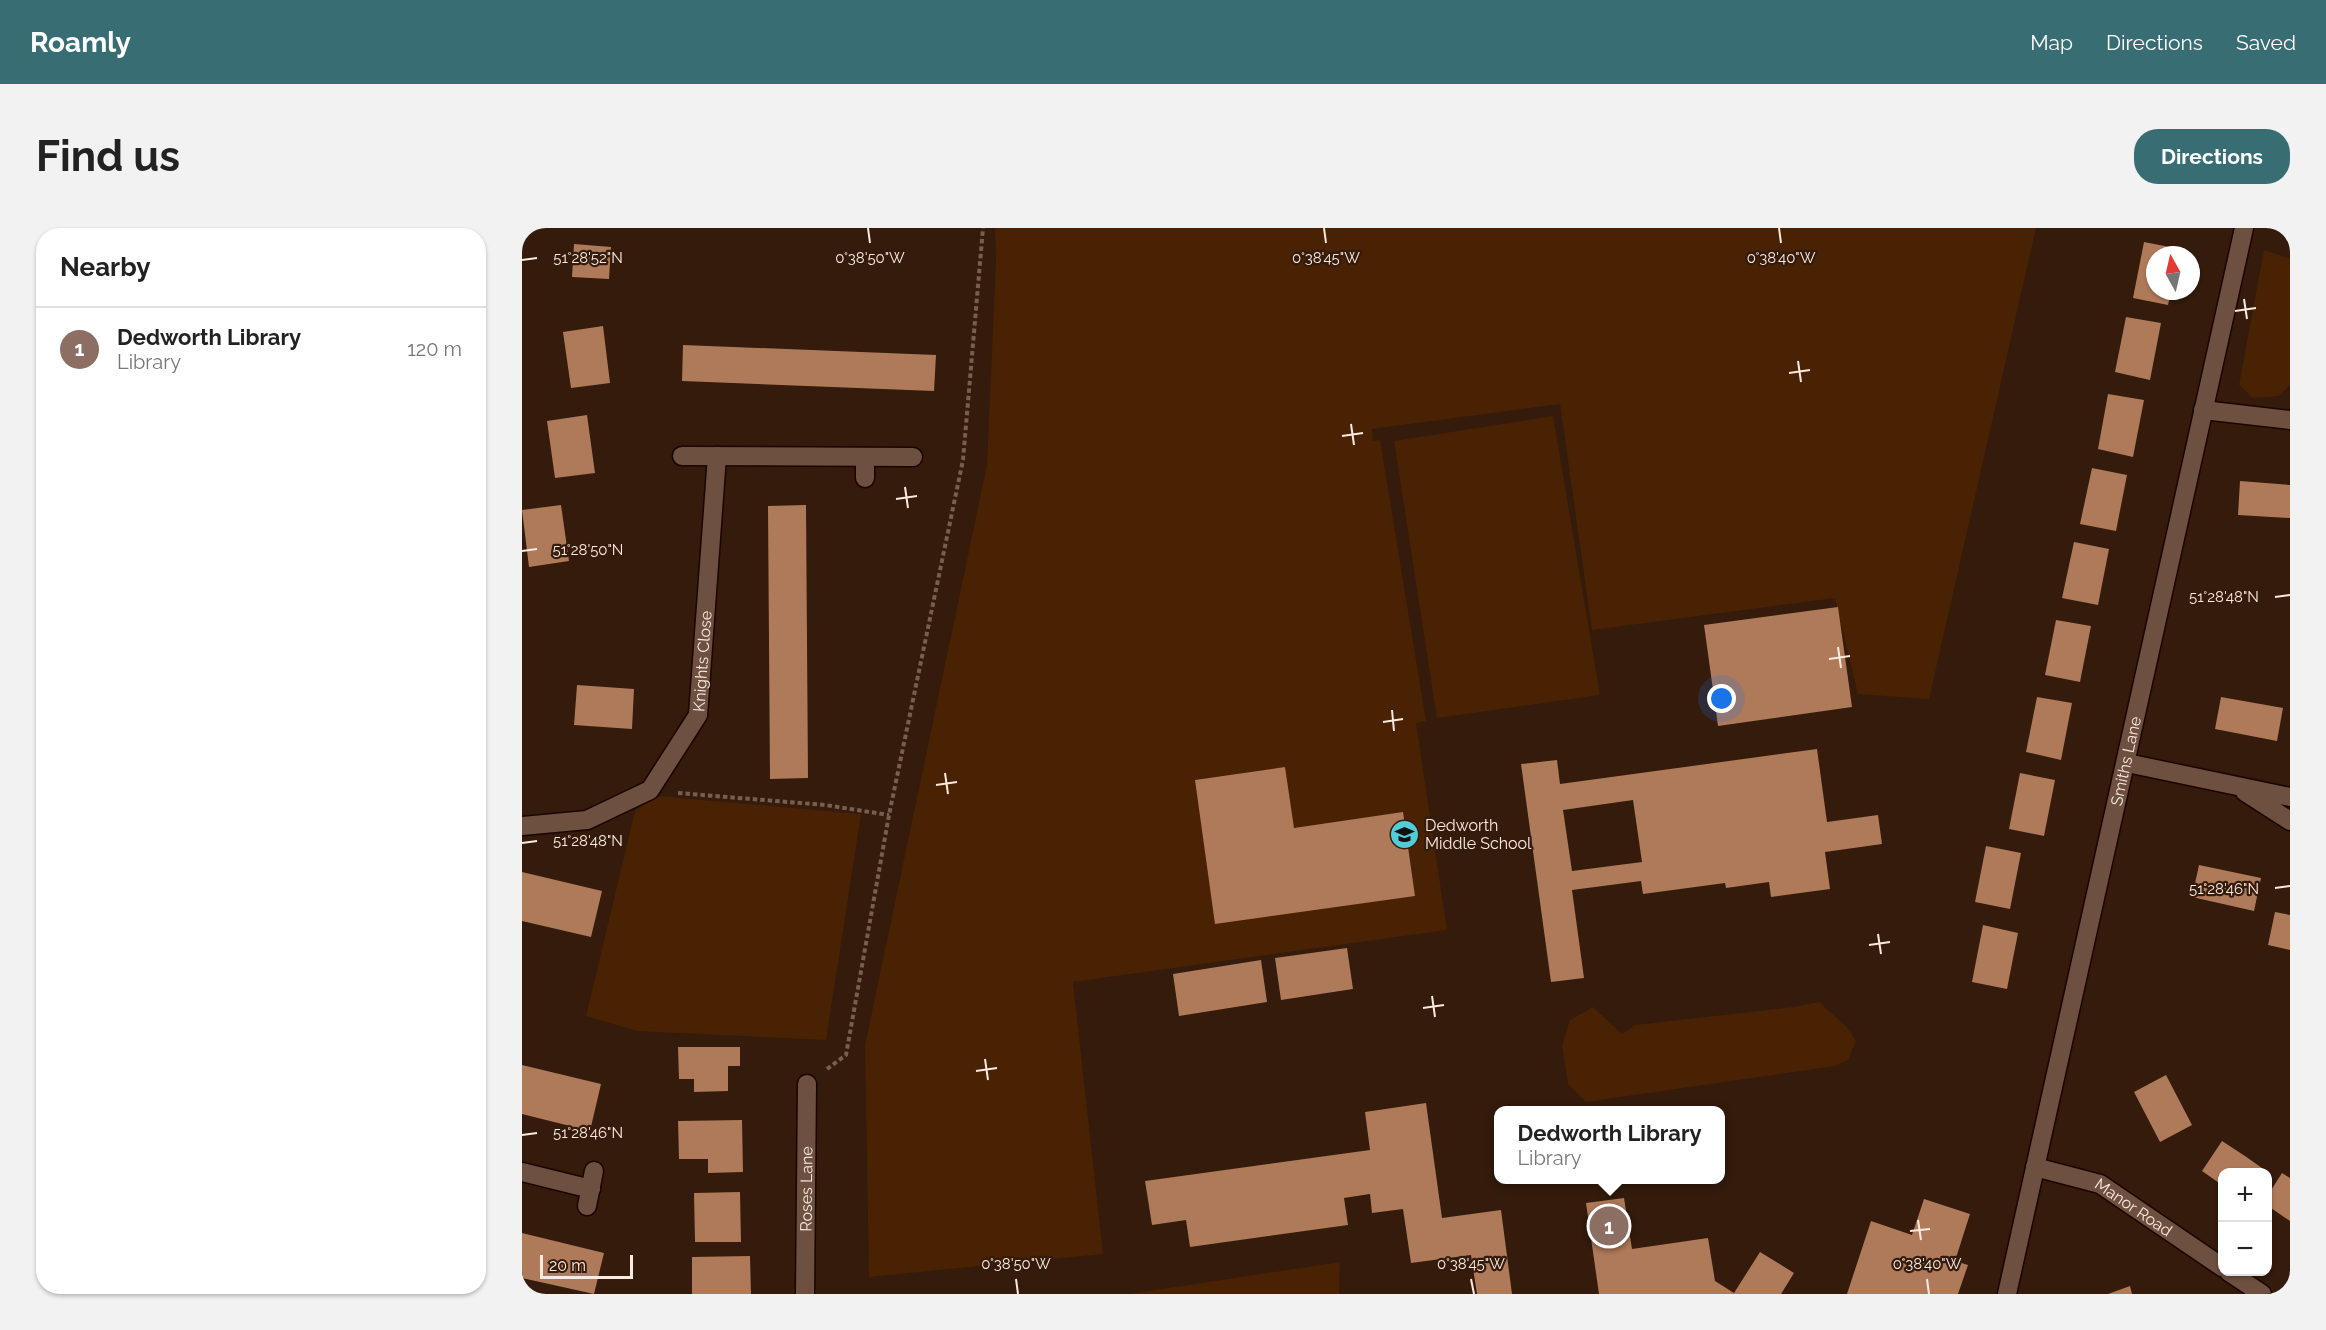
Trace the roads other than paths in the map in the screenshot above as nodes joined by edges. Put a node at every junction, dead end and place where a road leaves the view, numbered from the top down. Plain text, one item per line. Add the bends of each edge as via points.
1 (2244, 228) edge
2 (2203, 410) junction
3 (2290, 420) edge
4 (682, 456) dead end
5 (717, 456) junction
6 (865, 457) junction
7 (913, 457) dead end
8 (865, 478) dead end
9 (2127, 763) junction
10 (2239, 788) junction
11 (2290, 797) edge
12 (2290, 821) edge
13 (522, 826) edge
14 (807, 1084) road end
15 (2035, 1167) junction
16 (522, 1172) edge
17 (591, 1189) dead end
18 (2218, 1264) edge
19 (2235, 1276) edge
20 (804, 1294) edge
21 (2007, 1294) edge
22 (2262, 1294) edge

1 - 2 street, Smiths Lane
2 - 3 street
2 - 9 street, Smiths Lane
4 - 5 street
5 - 6 street
5 - 13 street, Knights Close via 698,715 650,790 587,820
6 - 7 street
6 - 8 street
9 - 10 street
9 - 15 street, Smiths Lane
10 - 11 street
10 - 12 street
14 - 20 street, Roses Lane
15 - 18 street, Manor Road via 2100,1184
15 - 21 street, Smiths Lane
16 - 17 street
19 - 22 street

